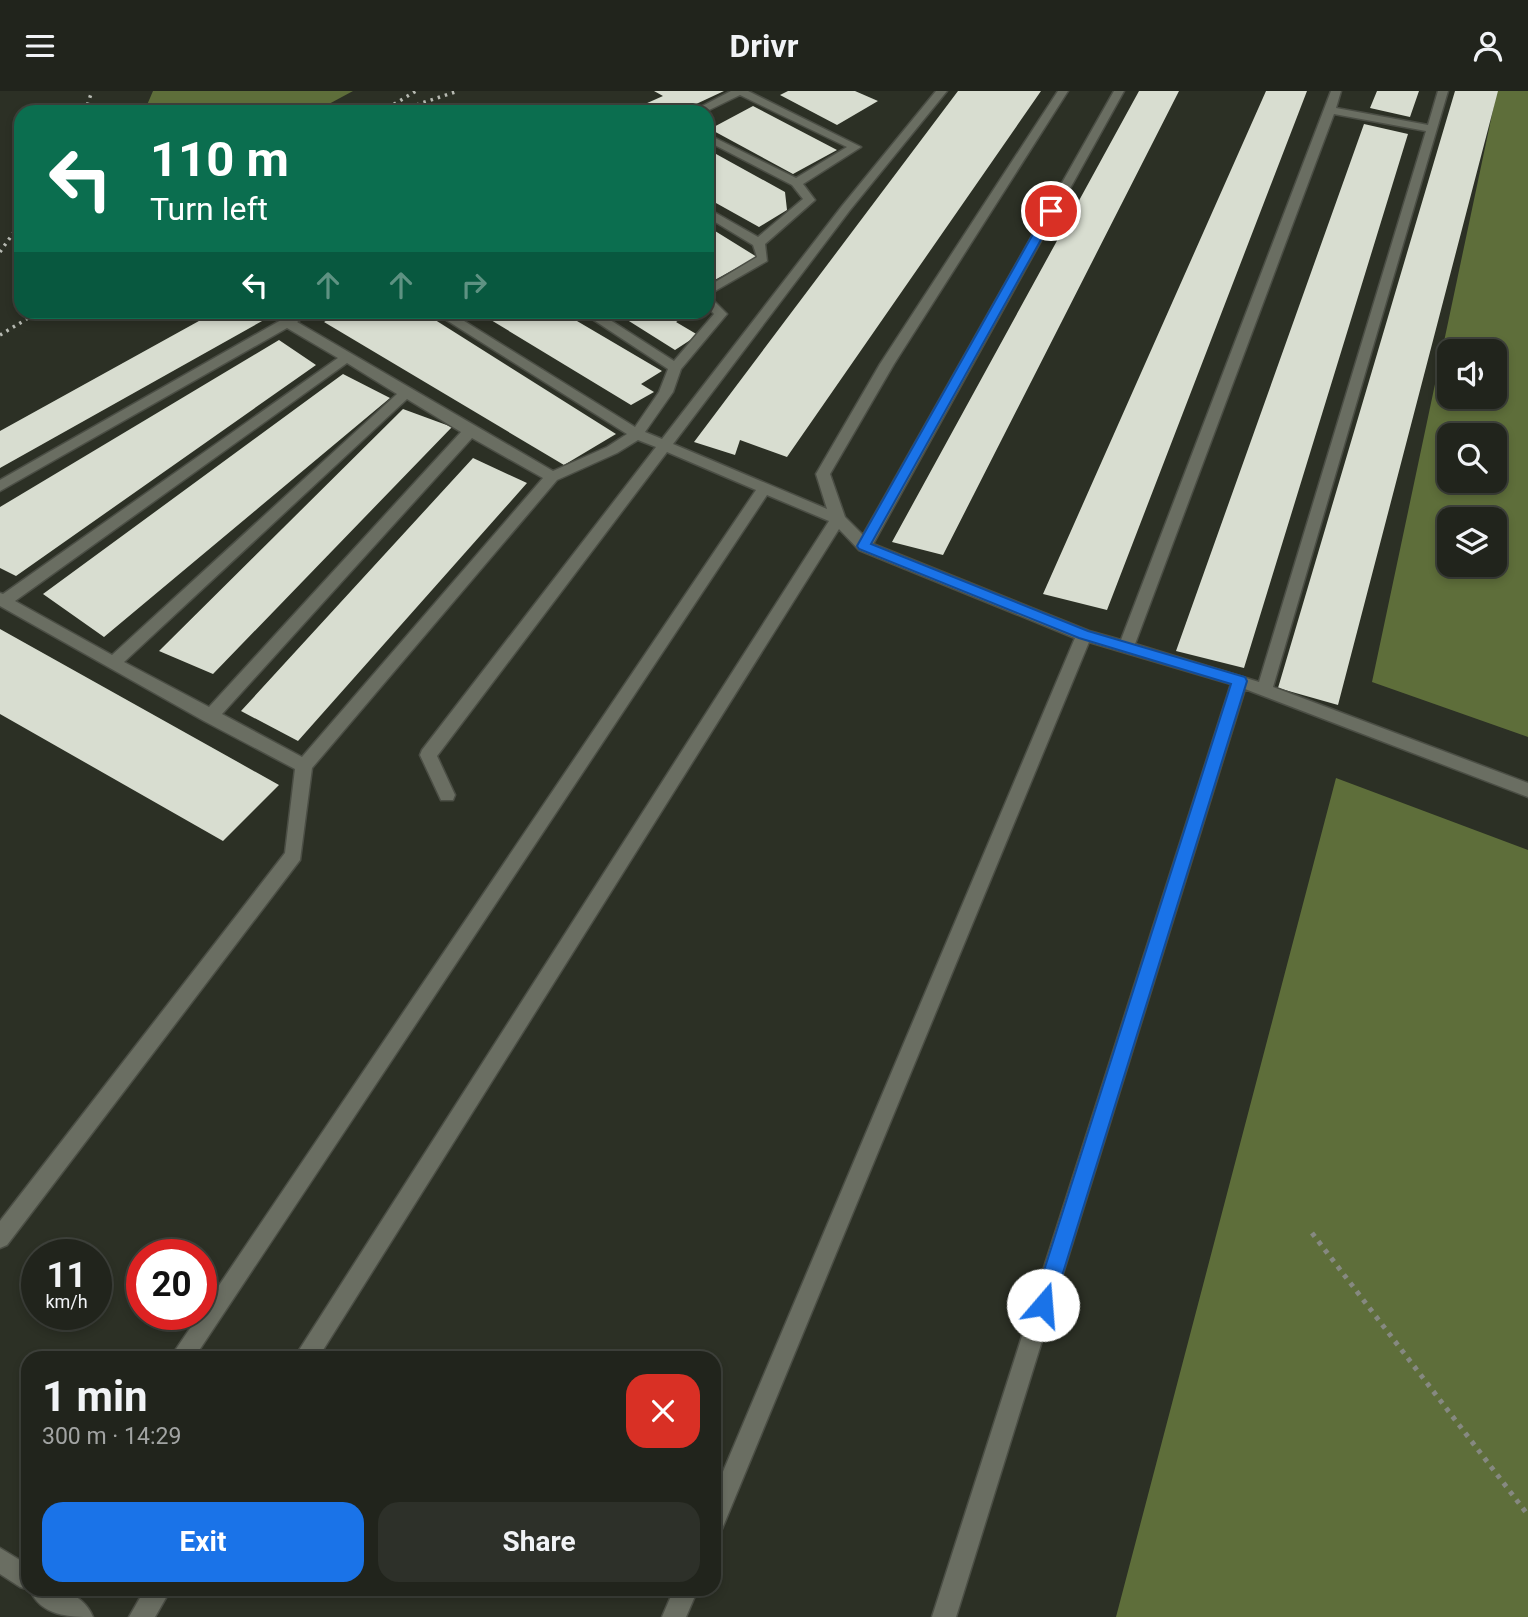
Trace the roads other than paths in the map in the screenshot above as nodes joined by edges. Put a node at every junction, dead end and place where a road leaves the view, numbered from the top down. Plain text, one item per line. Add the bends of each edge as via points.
1 (739, 91) edge
2 (942, 91) edge
3 (1063, 91) edge
4 (1119, 91) edge
5 (1336, 91) edge
6 (1443, 91) edge
7 (710, 105) edge
8 (1330, 110) junction
9 (1432, 129) junction
10 (714, 141) edge
11 (796, 183) junction
12 (714, 216) edge
13 (759, 243) junction
14 (714, 288) edge
15 (714, 306) edge
16 (295, 319) edge
17 (451, 319) edge
18 (598, 319) edge
19 (289, 323) junction
20 (346, 358) junction
21 (675, 368) junction
22 (406, 393) junction
23 (470, 431) junction
24 (637, 434) junction
25 (662, 446) junction
26 (552, 477) junction
27 (0, 486) edge
28 (764, 489) junction
29 (838, 519) junction
30 (863, 546) junction
31 (2, 600) edge
32 (1084, 635) junction
33 (1126, 647) junction
34 (113, 663) junction
35 (1240, 681) junction
36 (1264, 691) junction
37 (210, 717) junction
38 (304, 766) junction
39 (1528, 790) edge
40 (447, 795) dead end
41 (0, 1238) edge
42 (186, 1351) edge
43 (309, 1351) edge
44 (721, 1504) edge
45 (0, 1560) edge
46 (21, 1574) edge
47 (52, 1596) edge
48 (154, 1596) edge
49 (683, 1596) edge
50 (81, 1617) edge
51 (141, 1617) edge
52 (674, 1617) edge
53 (944, 1617) edge

1 - 7 lane
1 - 11 lane via 855,147
2 - 25 lane
3 - 29 lane via 887,364 823,474
4 - 30 lane
5 - 8 lane
6 - 9 lane
8 - 9 lane
8 - 33 lane
9 - 36 lane
10 - 11 lane
11 - 13 lane via 809,200
12 - 13 lane
13 - 14 lane via 763,258
15 - 21 lane via 721,314
16 - 19 lane
17 - 24 lane
18 - 21 lane
19 - 20 lane
19 - 27 lane
20 - 22 lane
20 - 31 lane
21 - 24 lane via 666,392
22 - 23 lane
22 - 34 lane
23 - 26 lane
23 - 37 lane
24 - 25 lane
24 - 26 lane
25 - 28 lane
25 - 40 lane via 428,755
26 - 38 lane
28 - 29 lane
28 - 42 lane
29 - 30 lane
29 - 43 lane
30 - 32 lane
31 - 34 lane
32 - 33 lane
32 - 44 lane
33 - 35 lane
34 - 37 lane
35 - 36 lane
35 - 53 lane
36 - 39 lane
37 - 38 lane
38 - 41 lane via 294,855
45 - 46 lane
47 - 50 lane
48 - 51 lane
49 - 52 lane

